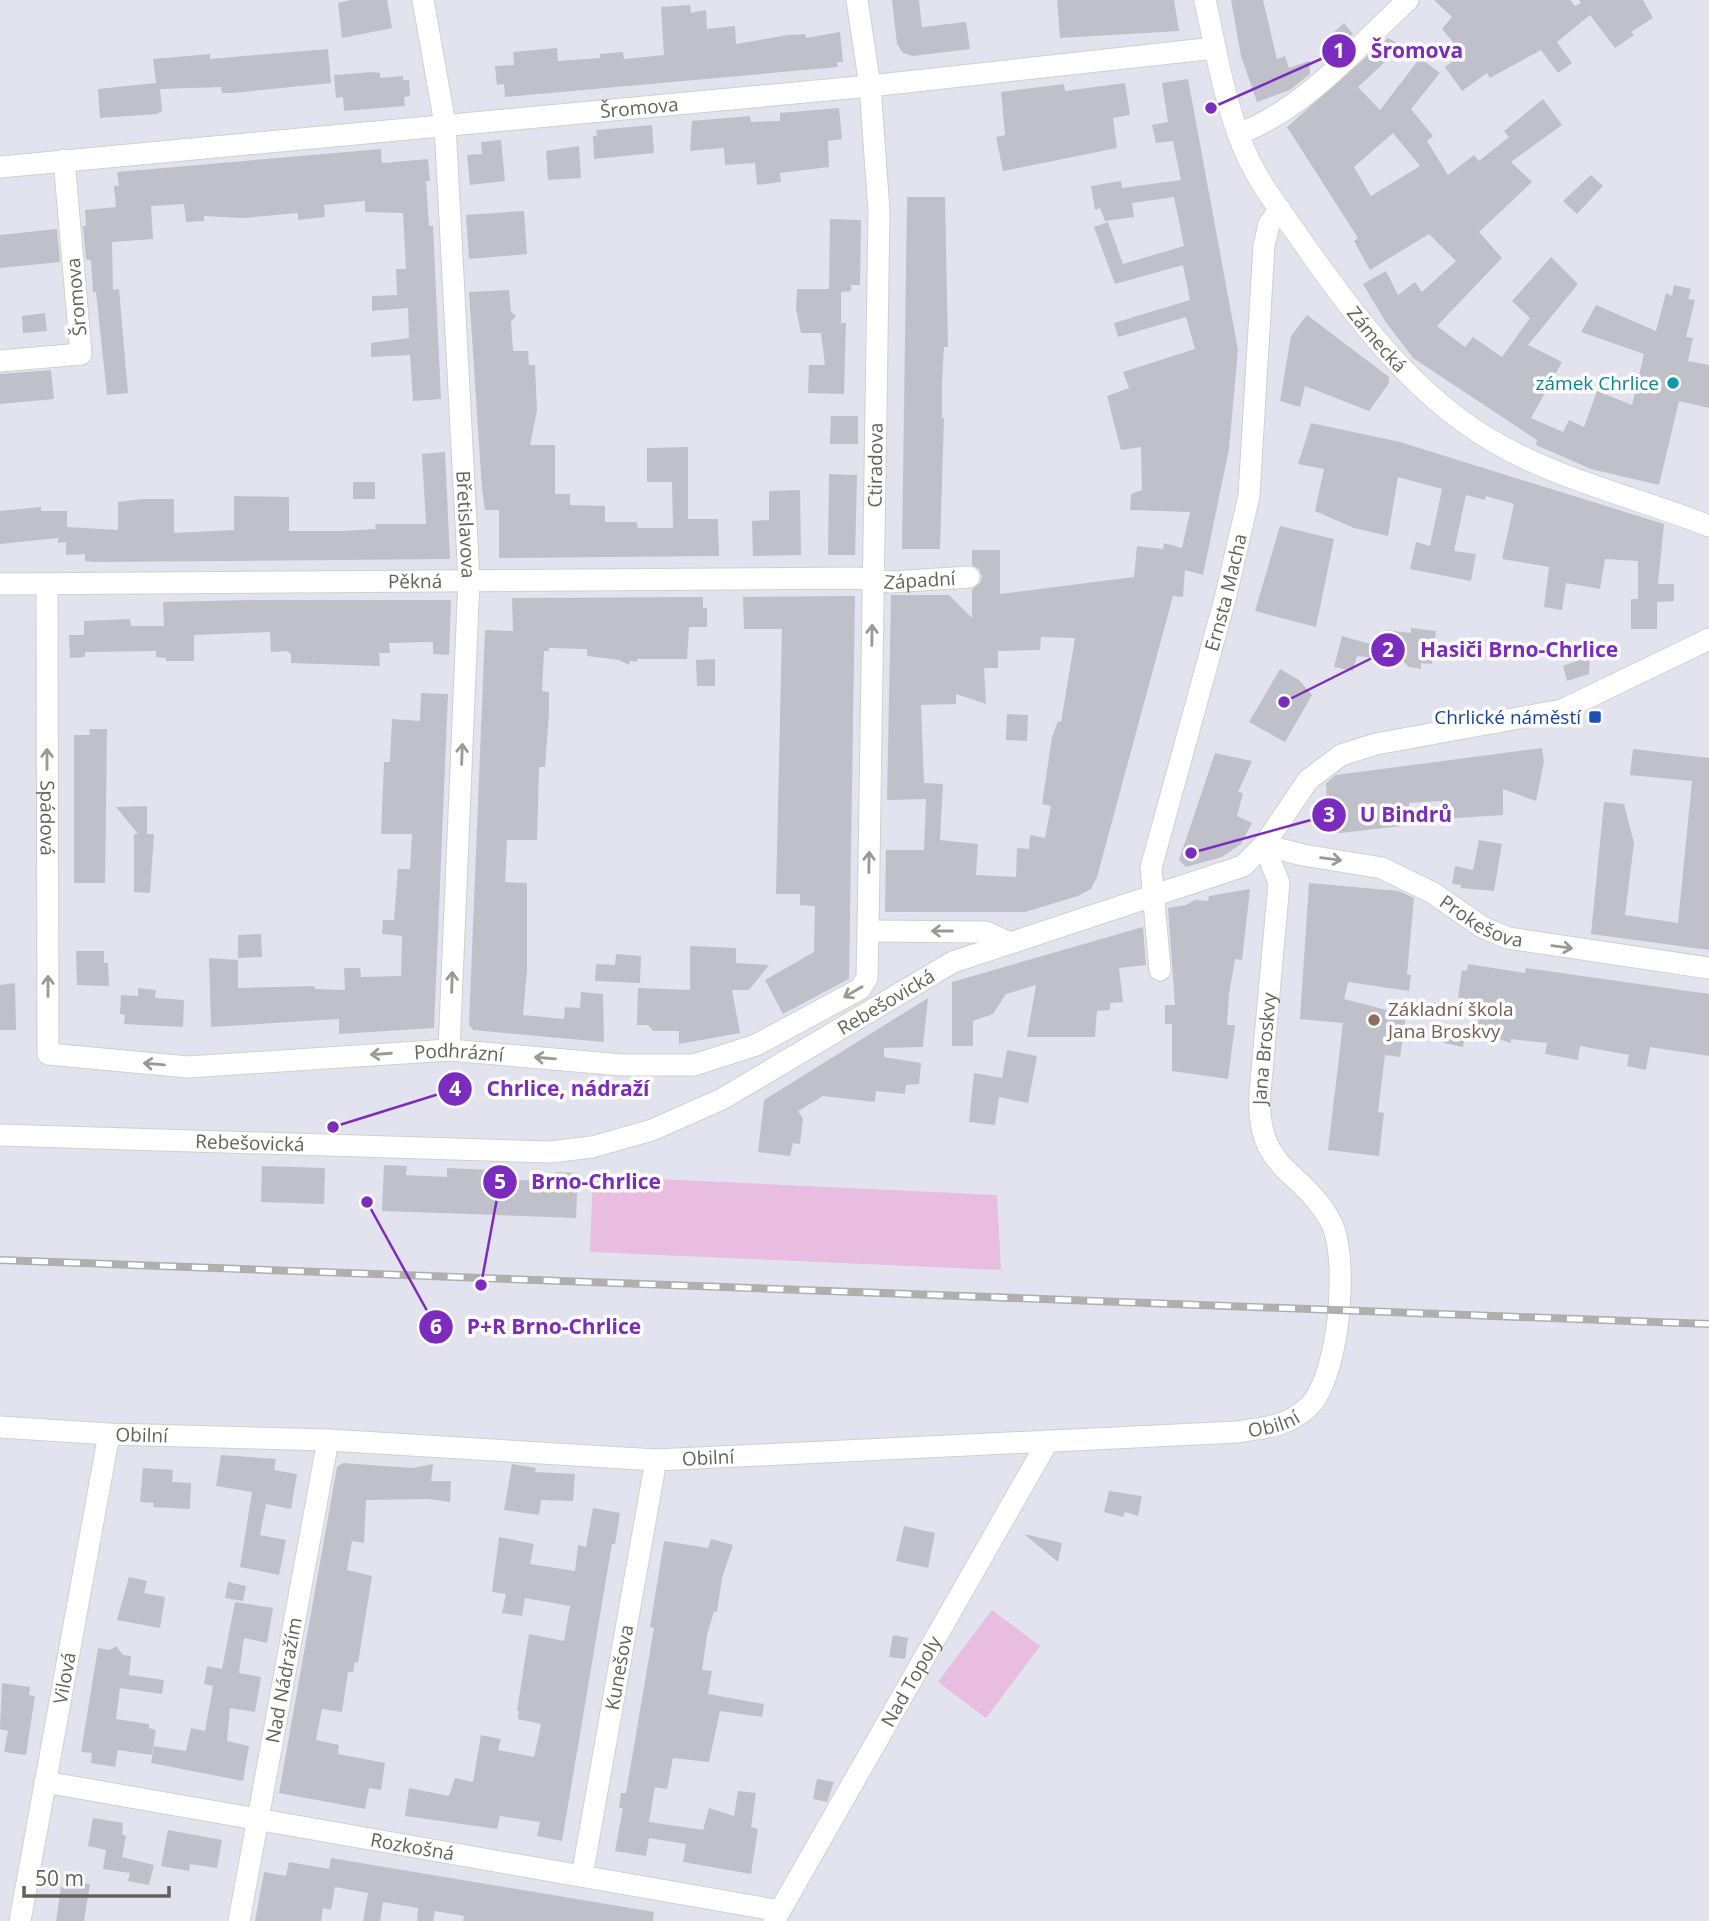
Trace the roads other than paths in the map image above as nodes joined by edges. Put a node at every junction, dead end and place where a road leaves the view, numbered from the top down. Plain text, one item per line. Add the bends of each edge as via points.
1 (422, 0) edge
2 (858, 0) edge
3 (1205, 0) edge
4 (1408, 0) edge
5 (1215, 48) junction
6 (870, 86) junction
7 (444, 124) junction
8 (1238, 134) junction
9 (64, 160) junction
10 (0, 167) edge
11 (1280, 209) junction
12 (0, 361) edge
13 (1709, 526) edge
14 (969, 577) dead end
15 (469, 580) junction
16 (873, 580) junction
17 (0, 584) edge
18 (47, 584) junction
19 (1709, 639) edge
20 (1264, 845) junction
21 (1155, 895) junction
22 (868, 931) junction
23 (1008, 942) junction
24 (1709, 968) edge
25 (1160, 970) dead end
26 (449, 1050) junction
27 (48, 1054) joint
28 (0, 1135) edge
29 (1337, 1311) joint
30 (0, 1427) edge
31 (109, 1434) junction
32 (328, 1440) junction
33 (1048, 1441) junction
34 (656, 1460) junction
35 (45, 1782) junction
36 (258, 1819) junction
37 (582, 1876) junction
38 (777, 1916) edge
39 (20, 1921) edge
40 (239, 1921) edge

1 - 7 street, Břetislavova
2 - 6 street, Ctiradova
3 - 5 street, Zámecká
4 - 8 street via 1308,93
5 - 6 street, Šromova
5 - 8 street, Zámecká
6 - 7 street, Šromova
6 - 16 street, Ctiradova via 879,211
7 - 9 street, Šromova
7 - 15 street, Břetislavova
8 - 11 street, Zámecká via 1257,177
9 - 10 street, Šromova
9 - 12 street, Šromova via 81,354
11 - 13 street, Zámecká via 1324,273 1408,374 1469,427 1562,473
11 - 21 street, Ernsta Macha via 1269,224 1264,246 1249,495 1223,608 1156,844 1151,868
14 - 16 street, Západní
15 - 16 street, Pěkná
15 - 18 street, Pěkná
26 -> 15 street, Břetislavova
22 -> 16 street, Ctiradova
17 - 18 street, Pěkná
27 -> 18 street, Spádová
19 - 20 street, Rebešovická via 1562,710 1376,744 1341,755 1308,780
20 - 21 street, Rebešovická via 1237,869
20 -> 24 street, Prokešova via 1382,867 1508,938
20 - 29 street, Jana Broskvy via 1279,883 1260,1123 1271,1154 1318,1204 1335,1233 1341,1271
21 - 23 street, Rebešovická
21 - 25 street, Ernsta Macha
23 -> 22 street via 986,932
22 -> 26 street, Podhrázní via 867,978 860,989 756,1045 694,1065 622,1065
23 - 28 street, Rebešovická via 934,972 722,1098 652,1130 592,1147 550,1152
26 -> 27 street, Podhrázní via 188,1067
29 - 33 street, Obilní via 1326,1383 1308,1409 1291,1420 1237,1432
30 - 31 street, Obilní
31 - 32 street, Obilní
31 - 35 street, Vilová
32 - 34 street, Obilní
32 - 36 street, Nad Nádražím
33 - 34 street, Obilní
33 - 38 street, Nad Topoly
34 - 37 street, Kunešova
35 - 36 street, Rozkošná
35 - 39 street, Vilová
36 - 37 street, Rozkošná
36 - 40 street, Nad Nádražím
37 - 38 street, Rozkošná

